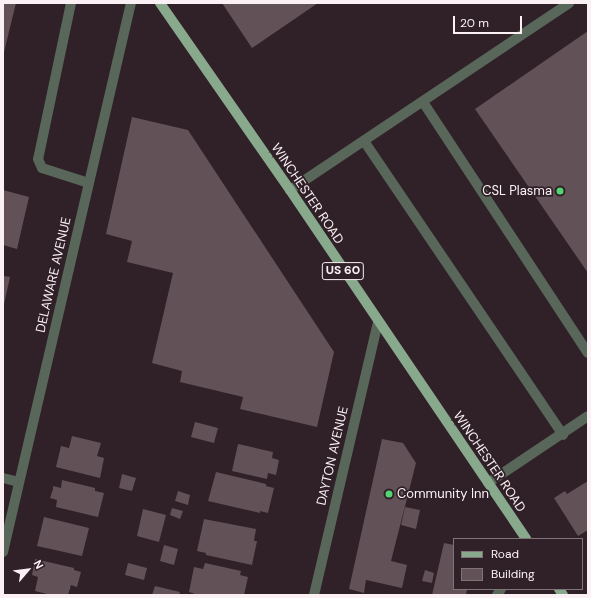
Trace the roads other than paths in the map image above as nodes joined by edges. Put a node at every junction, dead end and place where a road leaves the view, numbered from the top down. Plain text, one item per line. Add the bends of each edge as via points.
1 (70, 3) edge
2 (131, 3) edge
3 (160, 3) edge
4 (569, 3) edge
5 (423, 102) junction
6 (364, 141) junction
7 (89, 183) junction
8 (290, 190) junction
9 (378, 323) junction
10 (588, 353) edge
11 (588, 416) edge
12 (562, 435) junction
13 (3, 478) edge
14 (19, 482) junction
15 (488, 483) junction
16 (525, 538) edge
17 (3, 552) edge
18 (314, 595) edge

1 - 7 street via 38,159 42,168
2 - 7 street, DELAWARE AVENUE
3 - 8 main road, WINCHESTER ROAD / US 60
4 - 5 street
5 - 6 street
5 - 10 street
6 - 8 street
6 - 12 street
7 - 14 street, DELAWARE AVENUE
8 - 9 main road, WINCHESTER ROAD / US 60
9 - 15 main road, WINCHESTER ROAD / US 60
9 - 18 street, DAYTON AVENUE
11 - 12 street
12 - 15 street
13 - 14 street
14 - 17 street, DELAWARE AVENUE
15 - 16 main road, WINCHESTER ROAD / US 60

